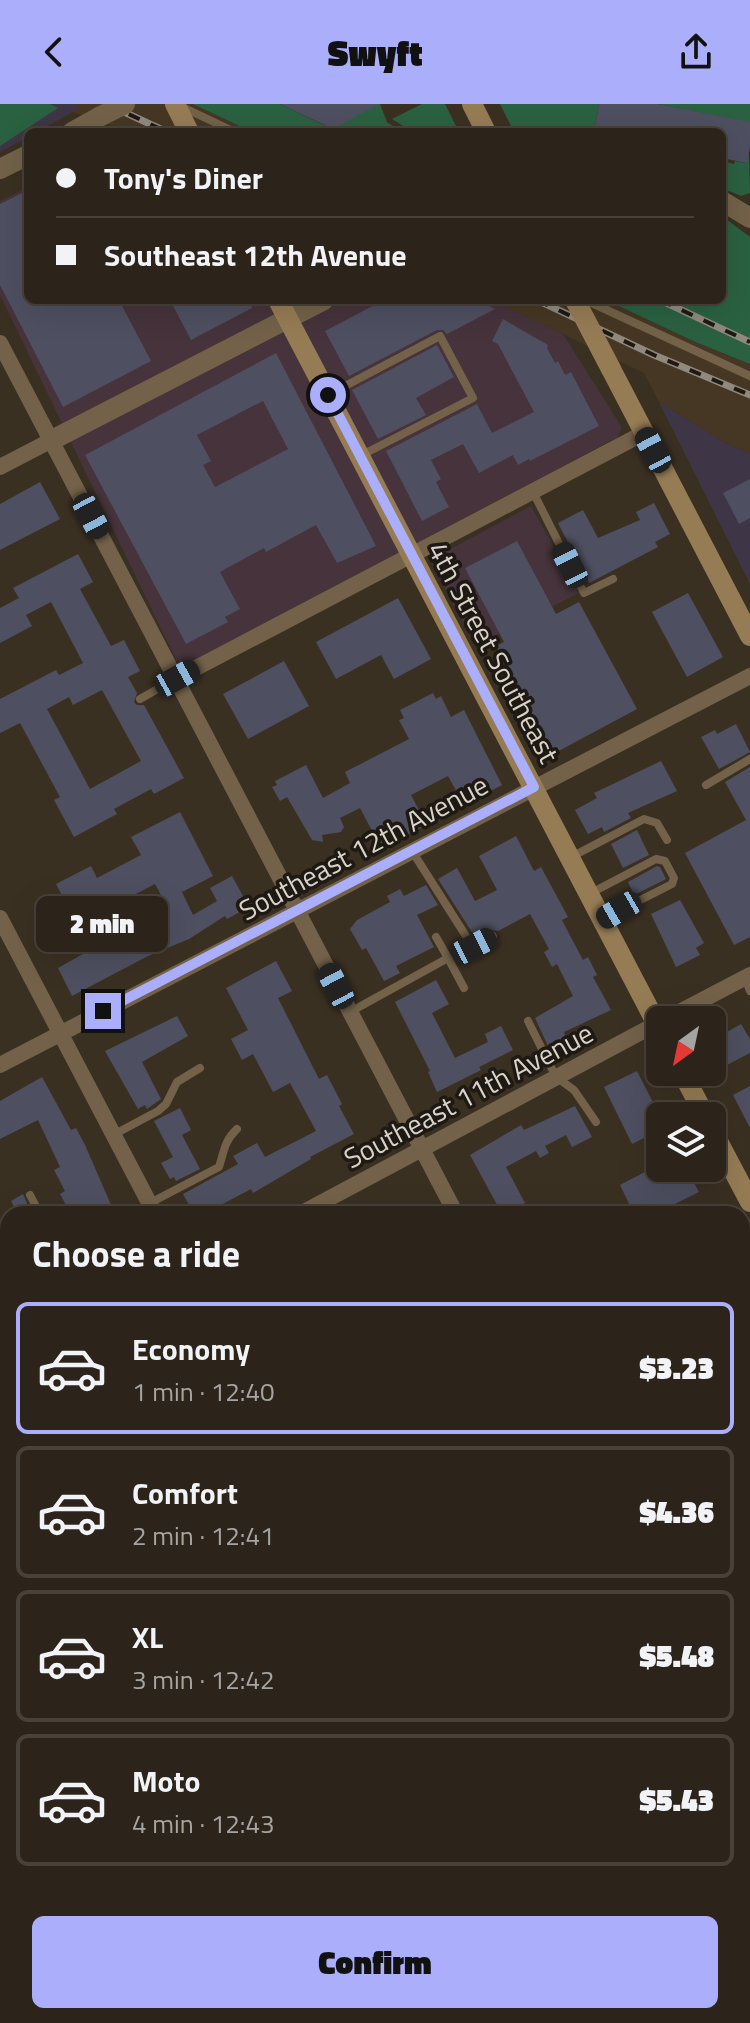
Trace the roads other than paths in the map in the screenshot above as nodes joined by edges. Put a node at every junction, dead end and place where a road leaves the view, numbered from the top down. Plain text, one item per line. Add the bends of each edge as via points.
1 (125, 104) edge
2 (175, 104) edge
3 (472, 104) edge
4 (79, 128) edge
5 (187, 128) edge
6 (226, 128) edge
7 (484, 128) edge
8 (24, 157) edge
9 (0, 169) edge
10 (726, 203) edge
11 (750, 216) edge
12 (280, 304) edge
13 (316, 304) edge
14 (577, 304) edge
15 (594, 304) edge
16 (287, 319) junction
17 (0, 344) edge
18 (750, 376) edge
19 (328, 395) junction
20 (644, 433) junction
21 (52, 440) junction
22 (360, 457) junction
23 (0, 467) edge
24 (533, 492) junction
25 (412, 556) junction
26 (613, 579) dead end
27 (750, 636) edge
28 (750, 676) edge
29 (177, 678) junction
30 (140, 699) dead end
31 (750, 759) edge
32 (706, 785) dead end
33 (534, 787) junction
34 (667, 840) dead end
35 (412, 851) junction
36 (571, 858) junction
37 (589, 894) junction
38 (296, 911) junction
39 (0, 918) edge
40 (603, 920) junction
41 (493, 936) dead end
42 (436, 937) dead end
43 (448, 958) junction
44 (748, 981) edge
45 (464, 988) dead end
46 (650, 1006) edge
47 (697, 1006) edge
48 (350, 1013) junction
49 (528, 1021) dead end
50 (646, 1031) edge
51 (61, 1033) junction
52 (0, 1065) edge
53 (200, 1068) dead end
54 (556, 1077) junction
55 (596, 1122) dead end
56 (237, 1129) dead end
57 (113, 1135) junction
58 (421, 1148) junction
59 (726, 1152) edge
60 (745, 1181) edge
61 (30, 1195) dead end
62 (750, 1202) edge
63 (36, 1206) edge
64 (148, 1206) edge
65 (156, 1206) edge
66 (315, 1206) edge
67 (452, 1206) edge

1 - 4 street, bridge
2 - 5 main road
2 - 6 lane
3 - 7 main road
8 - 9 street
10 - 11 street
12 - 16 main road, 4th Street Southeast
13 - 16 street
14 - 20 main road, bridge
15 - 18 lane
16 - 19 main road, 4th Street Southeast
16 - 21 street
17 - 21 street
19 - 22 main road, 4th Street Southeast
19 - 22 lane via 440,336 473,398
20 - 24 street
20 - 27 main road
21 - 23 street
21 - 29 street
22 - 25 main road, 4th Street Southeast
24 - 25 street
24 - 26 lane via 584,593
25 - 29 street
25 - 33 main road, 4th Street Southeast
28 - 33 street, Southeast 12th Avenue
29 - 30 lane
29 - 38 street
31 - 32 lane
33 - 35 street, Southeast 12th Avenue
33 - 36 main road, 4th Street Southeast
34 - 36 lane via 657,823 644,819
35 - 38 street, Southeast 12th Avenue
35 - 41 lane via 471,944
36 - 37 main road, 4th Street Southeast
37 - 40 main road, 4th Street Southeast
37 - 40 lane via 656,859 665,861 672,884
38 - 48 street
38 - 51 street, Southeast 12th Avenue
39 - 51 street
40 - 46 main road, 4th Street Southeast
42 - 43 lane
43 - 45 lane
43 - 48 lane
44 - 47 street, Southeast 11th Avenue
48 - 58 street
49 - 54 lane
50 - 54 street, Southeast 11th Avenue
51 - 52 street, Southeast 12th Avenue
51 - 57 street
53 - 57 lane via 177,1082 158,1111
54 - 55 lane via 574,1090
54 - 58 street, Southeast 11th Avenue
56 - 65 lane via 223,1148 219,1167
57 - 64 street
58 - 66 street, Southeast 11th Avenue
58 - 67 street
59 - 60 main road
60 - 62 main road
61 - 63 lane

